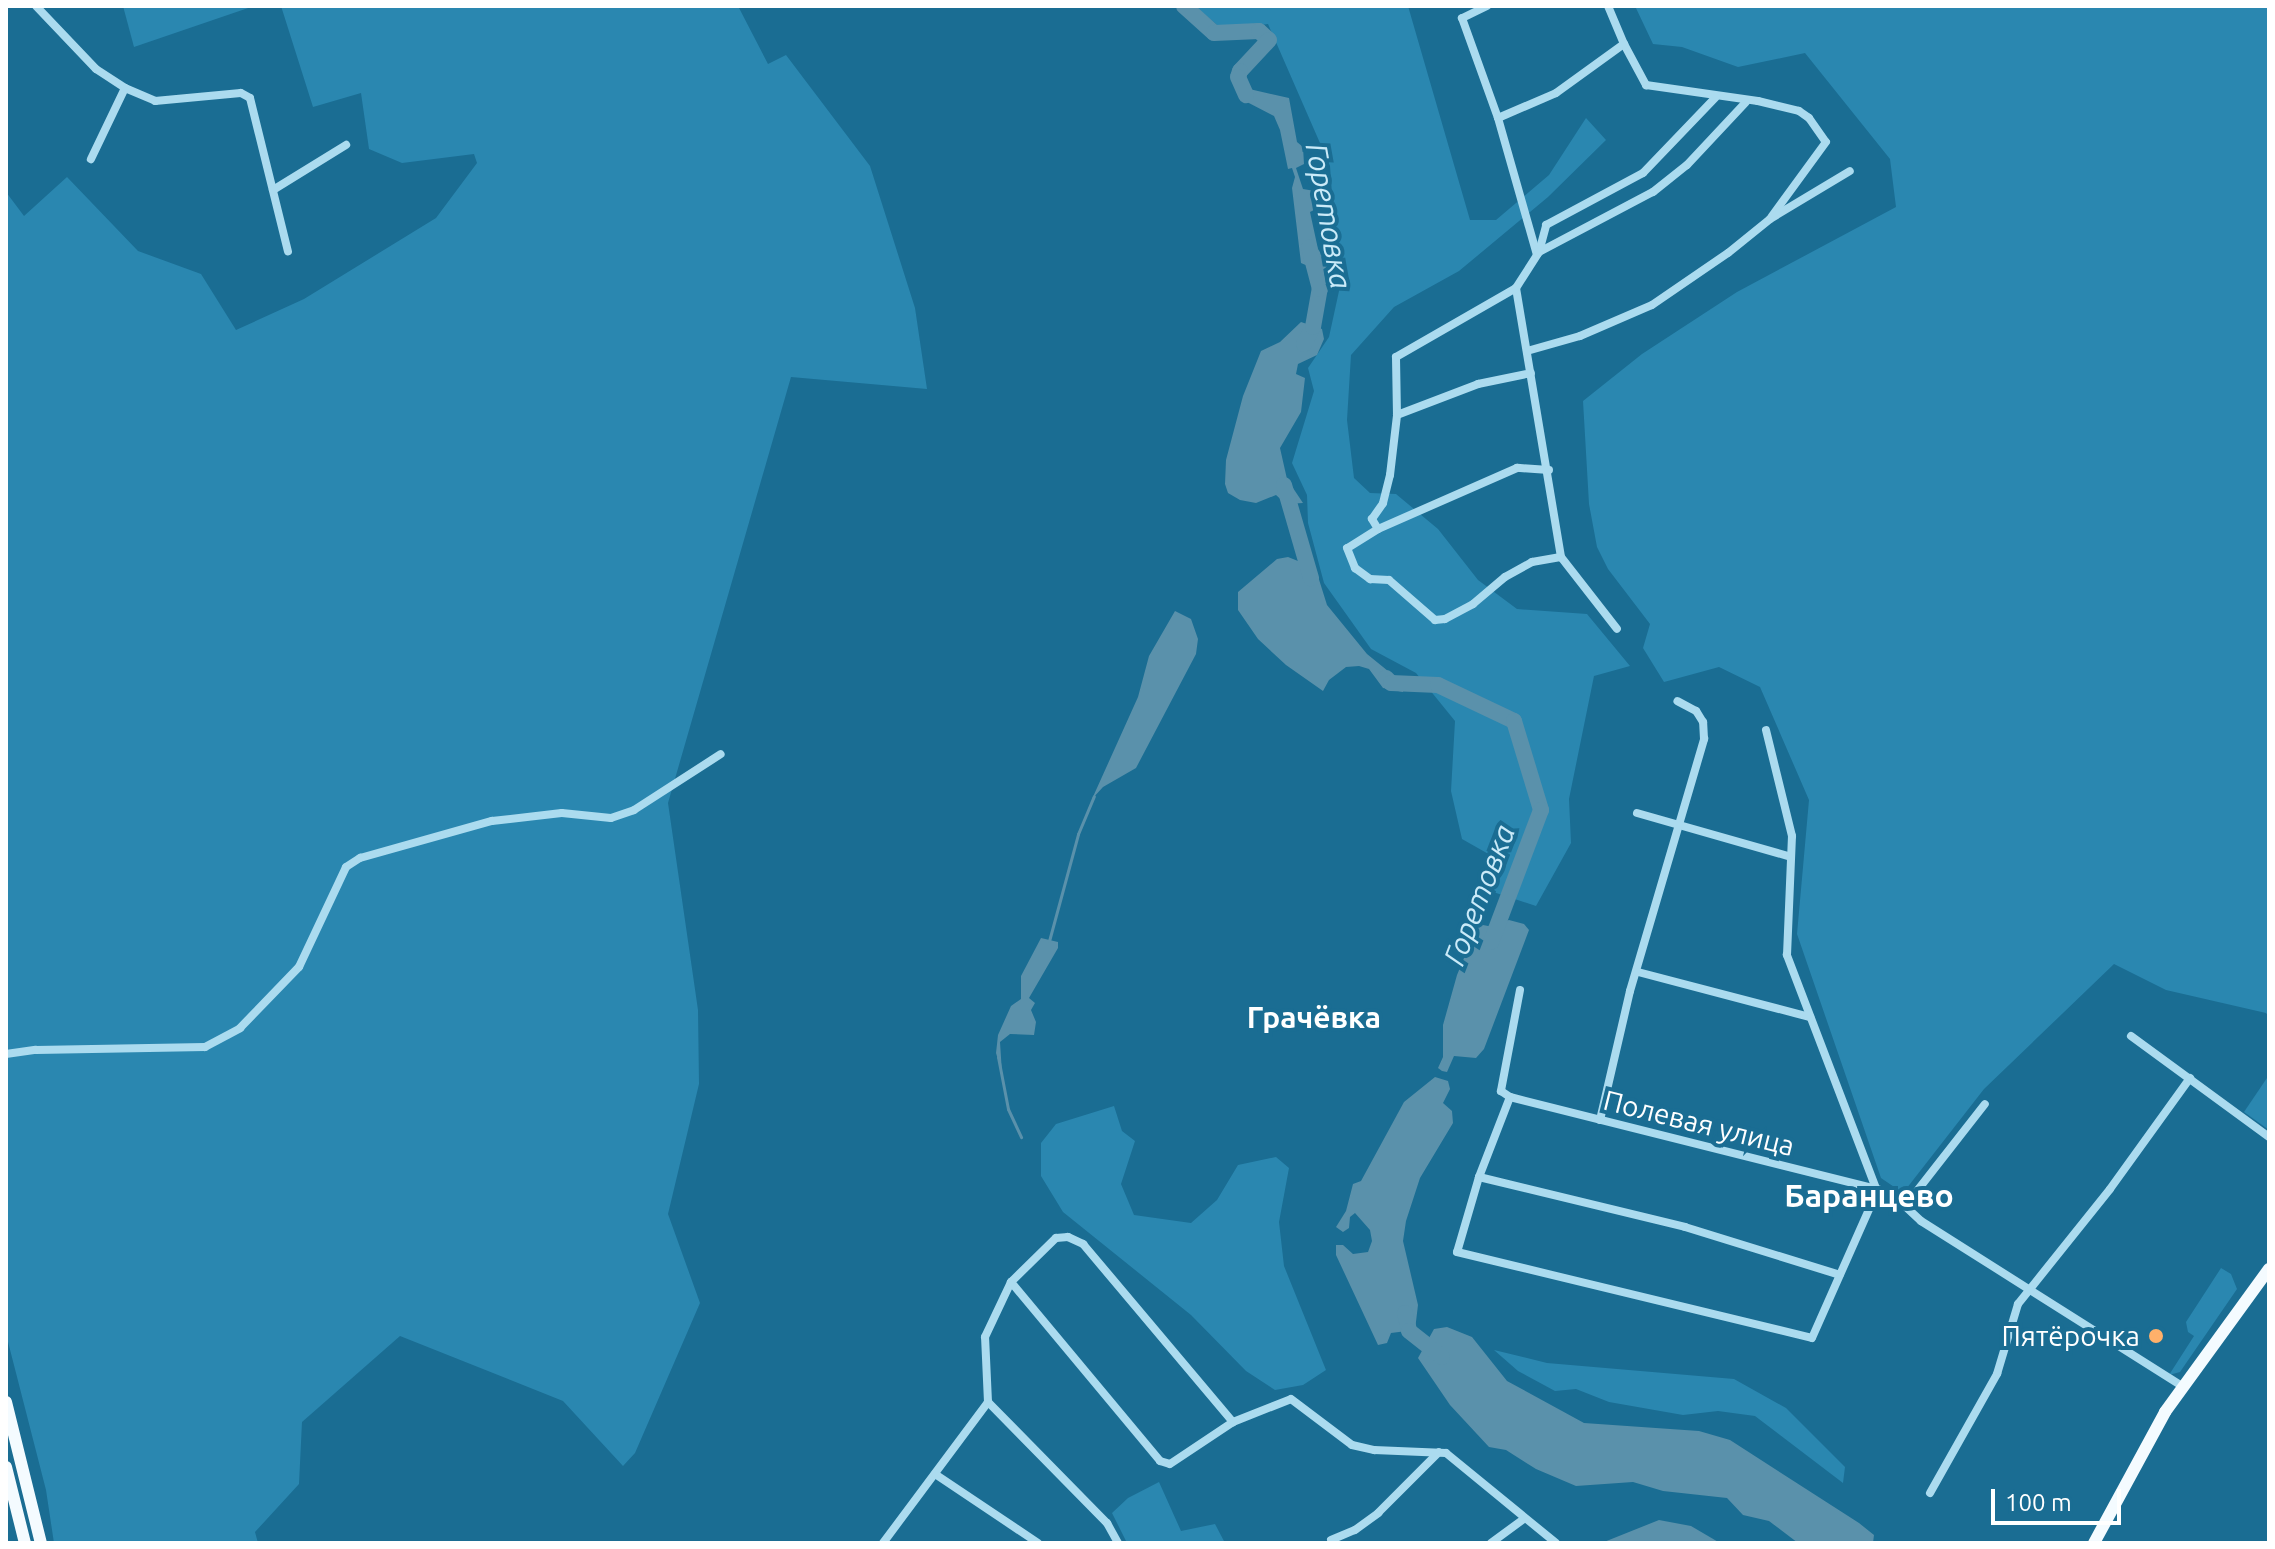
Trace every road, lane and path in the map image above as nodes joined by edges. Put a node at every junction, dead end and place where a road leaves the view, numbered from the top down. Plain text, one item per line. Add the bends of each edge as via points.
1 (36, 6) edge
2 (1487, 6) edge
3 (1608, 6) edge
4 (1624, 44) junction
5 (125, 88) junction
6 (1716, 97) junction
7 (1746, 102) junction
8 (1498, 118) junction
9 (346, 145) dead end
10 (91, 159) dead end
11 (1850, 171) dead end
12 (273, 190) junction
13 (1770, 219) junction
14 (288, 251) dead end
15 (1538, 254) junction
16 (1516, 288) junction
17 (1527, 351) junction
18 (1531, 373) junction
19 (1397, 415) junction
20 (1549, 470) junction
21 (1378, 529) junction
22 (1561, 557) junction
23 (1617, 629) dead end
24 (1677, 701) dead end
25 (1766, 730) dead end
26 (721, 754) dead end
27 (1637, 813) dead end
28 (1680, 826) junction
29 (1791, 857) junction
30 (1638, 972) junction
31 (1520, 990) dead end
32 (1810, 1017) junction
33 (2131, 1036) dead end
34 (6, 1054) edge
35 (2190, 1078) junction
36 (1510, 1097) junction
37 (1985, 1104) dead end
38 (1600, 1120) junction
39 (2269, 1137) edge
40 (1479, 1177) junction
41 (1877, 1191) junction
42 (1906, 1205) junction
43 (2269, 1269) edge
44 (1840, 1275) junction
45 (1011, 1282) junction
46 (2029, 1291) junction
47 (2182, 1386) junction
48 (6, 1402) edge
49 (988, 1402) junction
50 (1233, 1422) junction
51 (1439, 1452) junction
52 (6, 1467) edge
53 (935, 1474) junction
54 (1930, 1493) dead end
55 (1525, 1518) junction
56 (1331, 1540) dead end
57 (25, 1543) edge
58 (41, 1543) edge
59 (883, 1543) edge
60 (1038, 1543) edge
61 (1118, 1543) edge
62 (1491, 1543) edge
63 (1556, 1543) edge
64 (2094, 1543) edge

1 - 5 street via 96,69
2 - 8 street via 1462,18
3 - 4 street
4 - 6 street via 1646,85
4 - 8 street via 1556,93
5 - 10 street
5 - 12 street via 155,101 241,93 250,98
6 - 7 street
6 - 15 street via 1643,173 1546,225
7 - 13 street via 1799,111 1826,142
7 - 15 street via 1687,165 1653,192
8 - 15 street
9 - 12 street
11 - 13 street
12 - 14 street
13 - 17 street via 1652,305 1580,336
15 - 16 street
16 - 17 street
16 - 19 street via 1396,357
17 - 18 street
18 - 19 street via 1478,384
18 - 20 street
19 - 21 street via 1390,475 1383,503 1372,519
20 - 21 street via 1517,468
20 - 22 street
21 - 22 street via 1347,548 1355,568 1370,579 1389,580 1435,620 1473,604 1532,562
22 - 23 street
24 - 28 street via 1696,711 1704,739
25 - 29 street via 1792,836
26 - 34 street via 634,810 611,818 562,813 492,821 360,858 346,867 299,967 240,1028 205,1047
27 - 28 street
28 - 29 street
28 - 30 street
29 - 32 street via 1787,955
30 - 32 street
30 - 38 street
31 - 36 street via 1501,1091
32 - 41 street
33 - 35 street
35 - 39 street
35 - 46 street
36 - 38 street, Полевая улица
36 - 40 street
37 - 42 street
38 - 41 street, Полевая улица
40 - 44 street via 1685,1227
40 - 44 street via 1457,1252 1812,1338
41 - 42 street, Полевая улица via 1891,1193
41 - 44 street
42 - 46 street, Полевая улица via 1921,1221
43 - 47 main road
45 - 49 street via 985,1337
45 - 50 street via 1160,1461 1170,1464
45 - 50 street via 1056,1238 1083,1244
46 - 47 street, Полевая улица
46 - 54 street via 2018,1304 1997,1374
47 - 64 main road
48 - 58 main road
49 - 53 street
49 - 61 street via 1107,1523
50 - 51 street via 1291,1399 1352,1445
51 - 55 street
51 - 56 street via 1378,1513
52 - 57 main road
53 - 59 street
53 - 60 street
55 - 62 street
55 - 63 street

